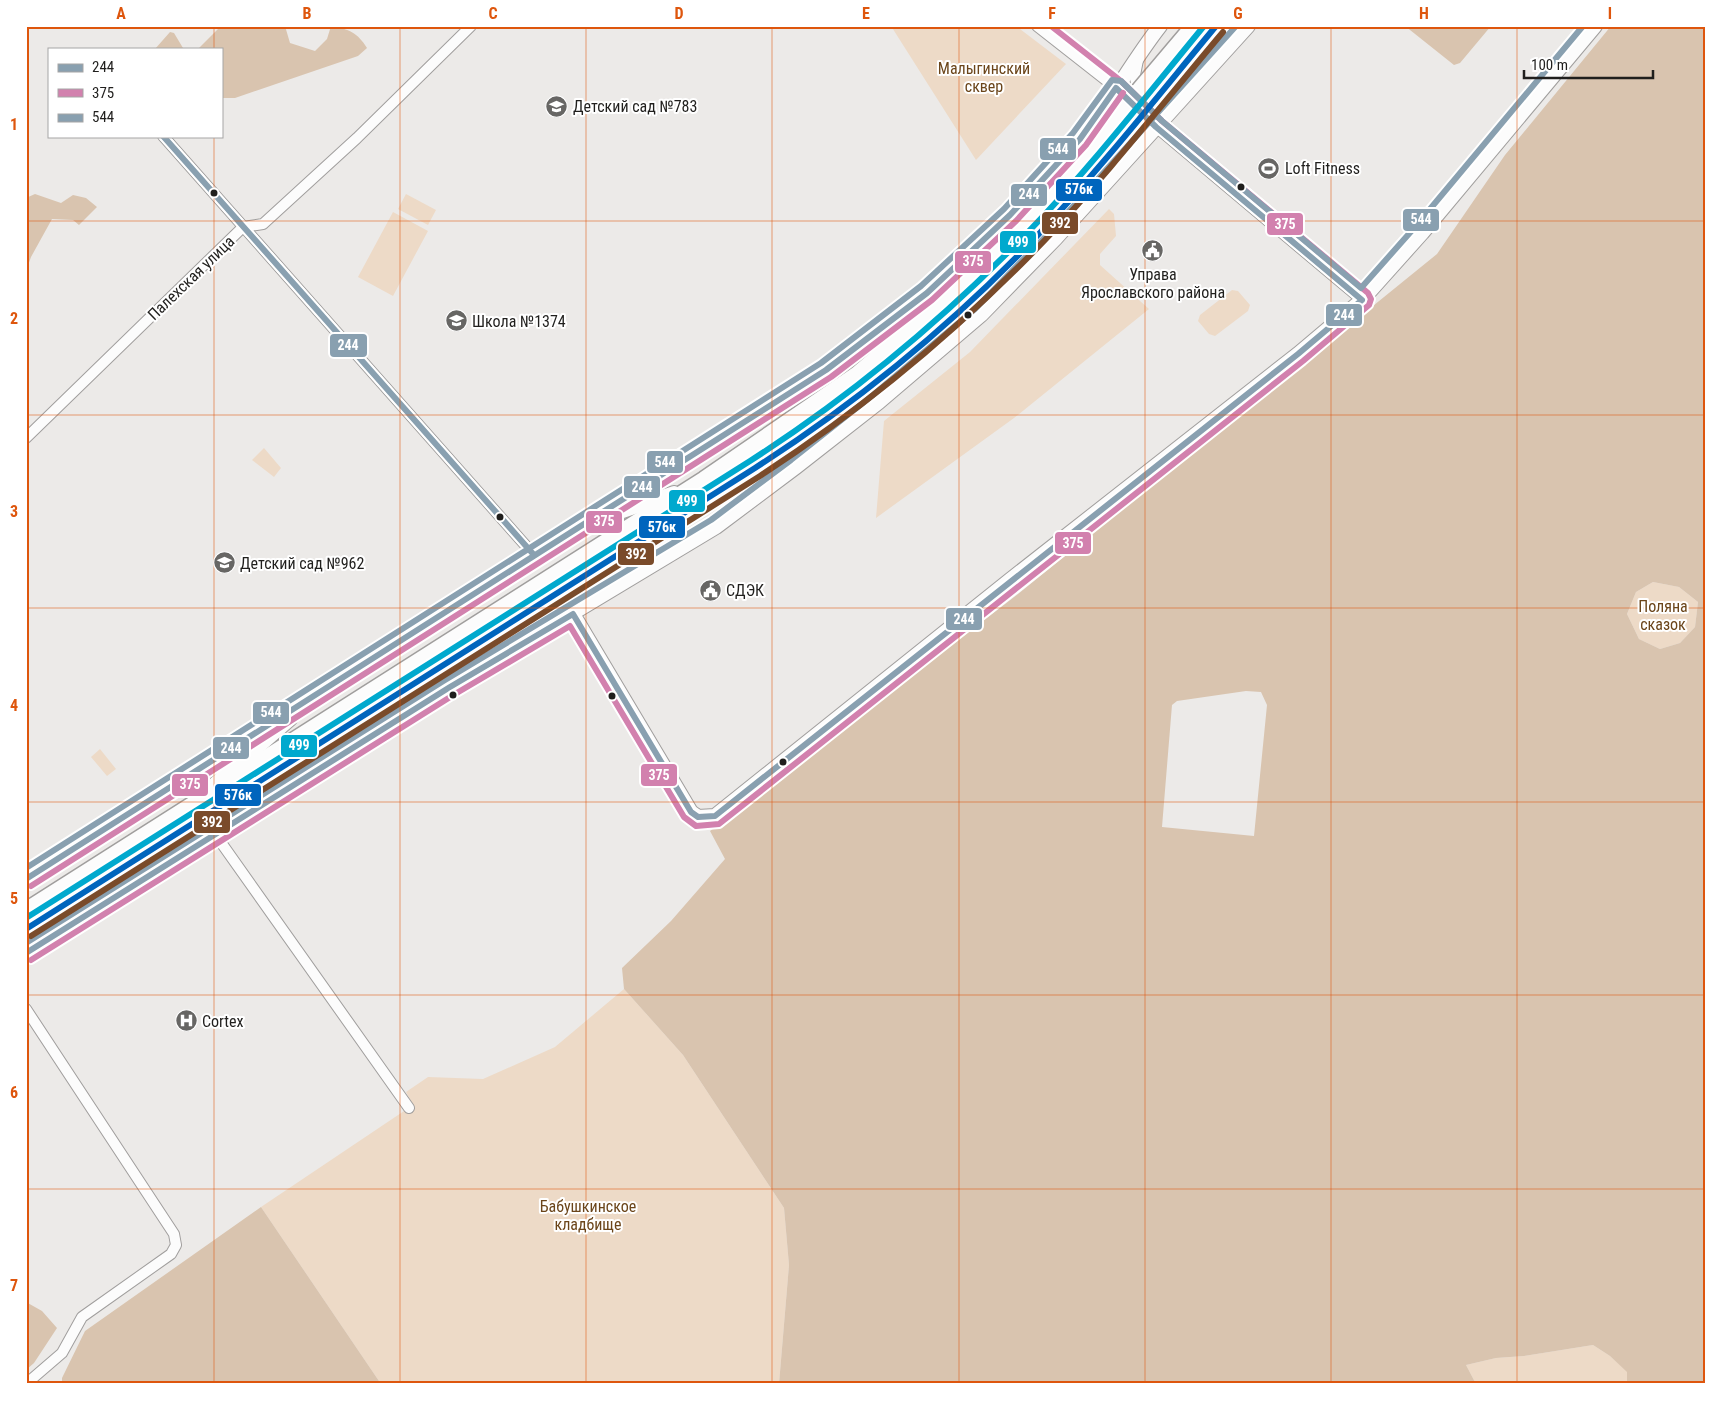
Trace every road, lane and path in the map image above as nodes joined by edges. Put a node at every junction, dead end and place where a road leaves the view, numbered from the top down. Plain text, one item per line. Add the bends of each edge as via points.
1 (471, 26) edge
2 (1037, 26) edge
3 (1160, 26) edge
4 (1193, 26) edge
5 (1216, 26) edge
6 (1248, 26) edge
7 (1596, 26) edge
8 (1141, 51) junction
9 (1116, 88) junction
10 (1152, 123) junction
11 (165, 138) edge
12 (1080, 139) junction
13 (1118, 171) junction
14 (243, 227) junction
15 (1362, 300) junction
16 (26, 438) edge
17 (704, 479) junction
18 (581, 525) junction
19 (534, 555) junction
20 (573, 614) junction
21 (315, 694) junction
22 (302, 755) junction
23 (192, 805) junction
24 (215, 834) junction
25 (192, 848) junction
26 (26, 879) edge
27 (26, 910) edge
28 (26, 929) edge
29 (26, 953) edge
30 (26, 1009) edge
31 (409, 1108) dead end
32 (26, 1384) edge

1 - 14 street, Палехская улица via 357,138 263,224
2 - 9 street
3 - 8 street
4 - 17 main road, bridge via 1043,202 973,274 858,374
5 - 22 main road, bridge via 1058,213 951,318 883,378 771,457
6 - 10 street
7 - 15 street via 1422,234
8 - 9 street
8 - 10 street via 1135,86
9 - 10 street
9 - 12 street
10 - 13 street
10 - 15 street
11 - 14 street
12 - 13 street via 1097,133 1114,137 1122,153
12 - 18 street via 1010,215 928,293 881,330 826,370
13 - 20 street via 981,315 878,402 716,526
14 - 16 street, Палехская улица
14 - 19 street
15 - 20 street via 715,816 698,816 691,812
17 - 18 street
17 - 23 main road
18 - 19 street
19 - 21 street
20 - 24 street
21 - 23 street
21 - 26 street
22 - 25 street
22 - 28 main road
23 - 27 main road
24 - 25 street
24 - 31 street
25 - 29 street
30 - 32 street via 174,1234 176,1245 171,1254 82,1317 62,1353

